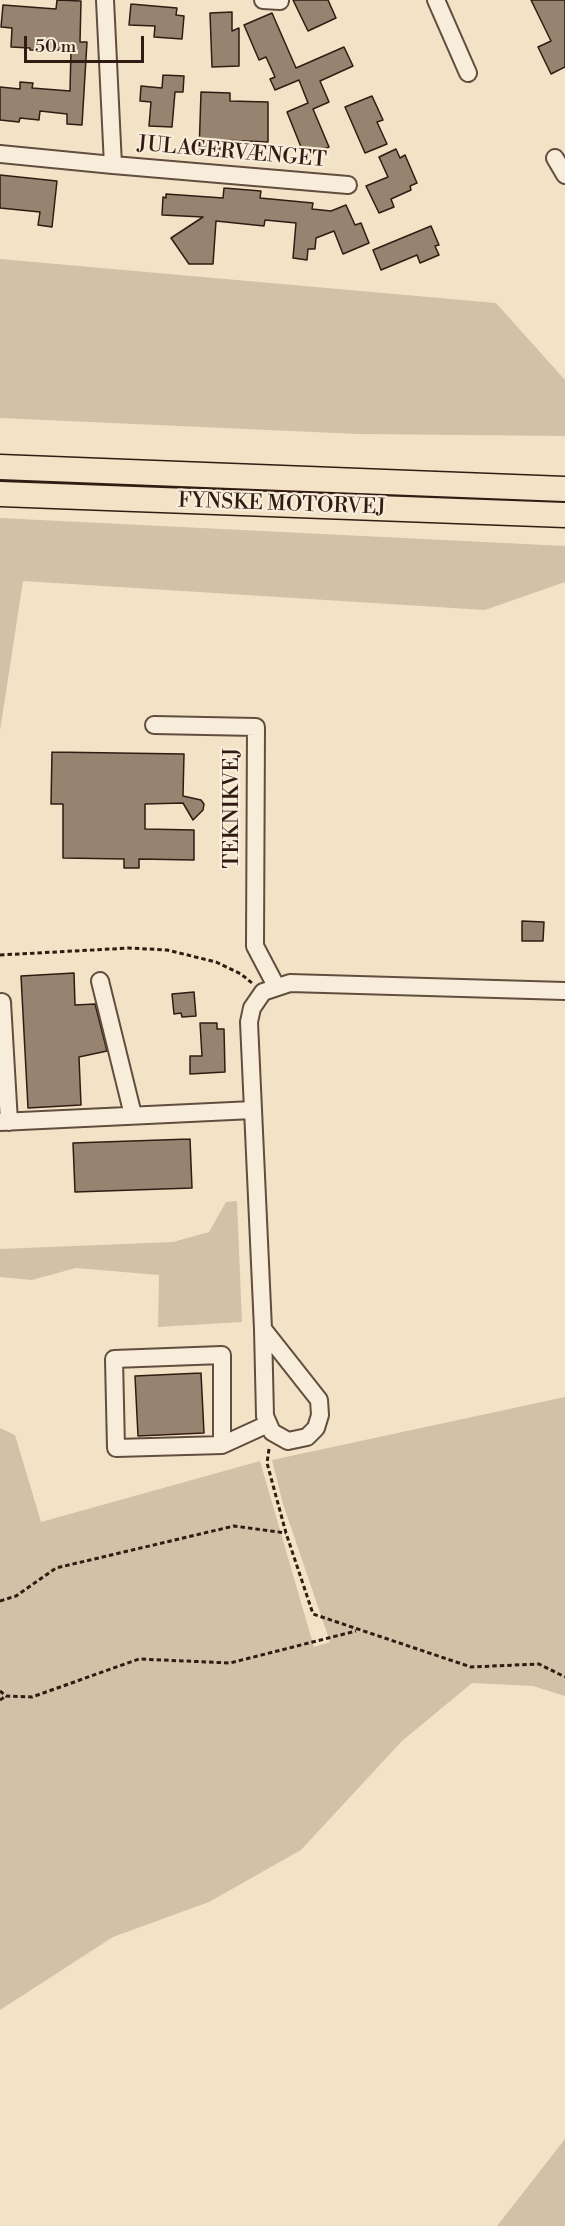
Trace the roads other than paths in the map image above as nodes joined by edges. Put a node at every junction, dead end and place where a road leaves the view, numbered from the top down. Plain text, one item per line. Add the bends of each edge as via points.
1 (105, 0) edge
2 (436, 0) edge
3 (468, 73) dead end
4 (0, 154) edge
5 (555, 158) dead end
6 (113, 165) junction
7 (565, 176) edge
8 (348, 186) dead end
9 (0, 467) edge
10 (565, 489) edge
11 (0, 494) edge
12 (565, 515) edge
13 (154, 725) dead end
14 (100, 981) dead end
15 (269, 989) junction
16 (565, 991) edge
17 (2, 1002) dead end
18 (253, 1110) junction
19 (133, 1115) junction
20 (4, 1122) edge
21 (263, 1329) junction
22 (270, 1428) junction
23 (222, 1445) junction

1 - 6 street, JULAGERVÆNGET
2 - 3 street
4 - 6 street, JULAGERVÆNGET
5 - 7 street
6 - 8 street, JULAGERVÆNGET
9 - 10 highway, FYNSKE MOTORVEJ
11 - 12 highway, FYNSKE MOTORVEJ
13 - 15 street, TEKNIKVEJ via 256,728 255,946
14 - 19 street
15 - 16 street via 290,983
15 - 18 street via 252,1008 249,1022
17 - 20 street
18 - 19 street
18 - 21 street
19 - 20 street
21 - 22 street via 264,1416
21 - 22 street via 319,1400 316,1428 307,1437 288,1441
22 - 23 street
23 - 23 street via 116,1448 114,1359 222,1355

